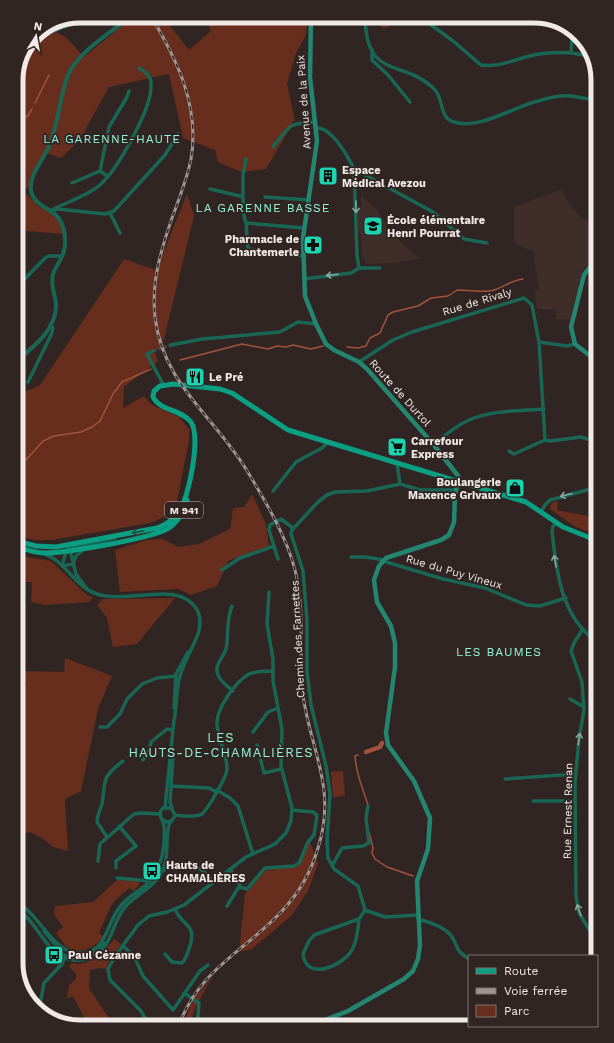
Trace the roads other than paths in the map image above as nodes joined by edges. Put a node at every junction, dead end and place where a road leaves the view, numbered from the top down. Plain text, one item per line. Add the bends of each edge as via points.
1 (123, 23) edge
2 (311, 23) edge
3 (365, 23) edge
4 (429, 23) edge
5 (72, 24) edge
6 (47, 33) edge
7 (572, 37) edge
8 (372, 49) junction
9 (571, 53) junction
10 (585, 56) edge
11 (139, 68) dead end
12 (128, 91) dead end
13 (591, 99) edge
14 (410, 102) dead end
15 (316, 122) junction
16 (316, 128) junction
17 (178, 134) dead end
18 (273, 147) dead end
19 (246, 159) dead end
20 (354, 168) junction
21 (100, 171) junction
22 (107, 176) junction
23 (72, 183) dead end
24 (210, 189) dead end
25 (265, 197) dead end
26 (243, 198) junction
27 (308, 200) junction
28 (50, 211) junction
29 (110, 213) junction
30 (246, 223) junction
31 (304, 228) junction
32 (120, 233) dead end
33 (487, 243) dead end
34 (62, 256) junction
35 (303, 256) junction
36 (591, 266) edge
37 (359, 268) junction
38 (380, 268) dead end
39 (304, 279) junction
40 (23, 281) edge
41 (316, 324) junction
42 (51, 326) junction
43 (539, 342) junction
44 (575, 344) junction
45 (171, 345) tunnel mouth
46 (330, 348) joint
47 (153, 351) dead end
48 (23, 355) edge
49 (591, 357) edge
50 (359, 362) junction
51 (28, 382) dead end
52 (164, 386) junction
53 (544, 409) junction
54 (587, 439) dead end
55 (545, 440) junction
56 (328, 442) junction
57 (433, 444) junction
58 (509, 452) dead end
59 (397, 463) junction
60 (458, 481) junction
61 (400, 484) junction
62 (591, 489) edge
63 (455, 490) junction
64 (273, 491) dead end
65 (542, 511) junction
66 (557, 524) junction
67 (293, 528) junction
68 (572, 531) junction
69 (123, 535) junction
70 (150, 535) junction
71 (591, 538) edge
72 (23, 543) edge
73 (274, 546) junction
74 (56, 547) junction
75 (23, 548) edge
76 (68, 550) junction
77 (40, 552) junction
78 (351, 557) dead end
79 (278, 559) dead end
80 (383, 561) junction
81 (73, 564) junction
82 (62, 566) junction
83 (222, 570) dead end
84 (88, 590) junction
85 (269, 592) dead end
86 (566, 598) junction
87 (232, 606) dead end
88 (582, 630) junction
89 (591, 637) edge
90 (273, 671) junction
91 (177, 676) junction
92 (233, 691) junction
93 (570, 699) dead end
94 (584, 706) junction
95 (278, 708) junction
96 (100, 727) dead end
97 (173, 730) junction
98 (253, 732) dead end
99 (172, 745) junction
100 (257, 745) dead end
101 (143, 760) dead end
102 (123, 761) dead end
103 (281, 769) junction
104 (576, 774) junction
105 (505, 779) dead end
106 (171, 786) junction
107 (217, 791) junction
108 (533, 801) dead end
109 (575, 801) junction
110 (368, 806) dead end
111 (165, 807) junction
112 (173, 809) junction
113 (292, 810) junction
114 (160, 814) junction
115 (175, 815) junction
116 (162, 820) junction
117 (172, 821) junction
118 (119, 826) junction
119 (107, 837) junction
120 (253, 854) junction
121 (166, 858) junction
122 (98, 861) dead end
123 (172, 865) junction
124 (332, 866) junction
125 (116, 868) dead end
126 (230, 869) junction
127 (118, 878) dead end
128 (157, 880) junction
129 (150, 881) junction
130 (213, 882) junction
131 (239, 887) junction
132 (227, 906) dead end
133 (23, 907) edge
134 (175, 909) junction
135 (365, 910) junction
136 (23, 914) edge
137 (418, 917) junction
138 (359, 919) junction
139 (42, 926) junction
140 (591, 933) edge
141 (106, 936) junction
142 (123, 946) junction
143 (165, 954) dead end
144 (468, 958) edge
145 (83, 960) junction
146 (62, 962) junction
147 (208, 965) dead end
148 (184, 993) junction
149 (40, 1004) edge
150 (145, 1020) edge
151 (198, 1020) edge
152 (325, 1020) edge

1 - 28 street via 88,51 68,75 52,139 31,185 34,198
2 - 15 main road, Avenue de la Paix via 310,77
3 - 8 street via 366,35
4 - 9 street via 481,65 509,63 540,54
5 - 6 street
7 - 9 street
8 - 13 street via 383,64 420,78 435,90 441,99 445,117 453,122 467,124 487,120 536,101 558,97
8 - 14 street via 372,60
9 - 10 street
11 - 22 street via 148,75 151,83 147,105 124,153
12 - 21 street via 109,127
15 - 16 main road, Avenue de la Paix
15 - 18 street via 294,124 281,135
16 - 20 street via 329,133
16 - 27 main road, Avenue de la Paix via 316,150
17 - 29 street via 165,155 118,208
19 - 26 street
20 - 33 street via 433,212 464,239
20 -> 37 street
21 - 22 street
21 - 23 street
22 - 28 street via 96,187
24 - 26 street
25 - 27 street
26 - 30 street
27 - 31 main road, Avenue de la Paix
28 - 29 street via 58,209
28 - 34 street via 58,216 62,225 65,241
29 - 32 street
30 - 31 street
30 - 35 street via 248,249
31 - 35 main road, Avenue de la Paix
34 - 40 street via 45,258
34 - 42 street via 52,276 56,305
35 - 39 main road, Avenue de la Paix
36 - 44 main road via 583,278 570,327
37 - 38 street
37 -> 39 street via 351,273
39 - 41 main road, Avenue de la Paix via 305,296
41 - 45 street via 298,322 280,332 202,339
41 - 46 main road, Avenue de la Paix
42 - 48 street via 44,337
42 - 51 street via 52,333
43 - 44 street via 567,346
43 - 50 street, Rue de Rivaly via 532,305 524,298 412,332 393,340
43 - 53 street
44 - 49 main road
46 - 50 main road, Route de Durtol
47 - 52 street via 147,354
50 - 57 main road, Route de Durtol
52 - 56 main road via 173,384 220,389 232,393 288,430
52 -> 69 main road, M 941 via 154,390 155,401 181,413 190,421 195,431 195,447 185,497 178,513 166,525
52 - 70 main road, M 941 via 156,391 157,400 183,411 193,420 198,432 198,445 183,513 168,528
53 - 55 street
53 - 57 street via 496,413 468,420
54 - 55 street via 582,437
55 - 58 street via 514,454
56 - 59 main road
56 - 64 street via 296,462
57 - 60 main road, Route de Durtol via 459,475
59 - 60 main road
59 - 61 street
60 - 63 main road
60 - 65 main road via 521,501
61 - 63 street via 420,490
61 - 67 street via 367,491 335,492 327,495
62 -> 65 street via 554,498 547,502
63 - 80 main road via 454,522 449,535
65 - 66 main road
65 - 68 main road
66 - 68 main road
86 -> 66 street via 554,563 552,530
67 - 73 street via 281,519 271,523 269,530
67 - 124 street, Chemin des Farnettes via 291,534 304,578 307,671 311,705 330,794 327,845 328,858
68 - 71 main road
69 - 74 main road, M 941
69 - 76 street
70 - 76 main road, M 941
70 - 81 street via 82,550
72 - 74 main road, M 941
73 - 79 street
73 - 83 street via 230,562
74 - 76 street
75 - 77 main road, M 941
76 - 77 main road, M 941
76 - 81 street
76 - 82 street
77 - 82 street via 54,558
78 - 80 street, Rue du Puy Vineux
80 - 86 street, Rue du Puy Vineux via 443,579 485,588 526,605 540,606
80 - 137 main road via 375,576 375,594 392,630 395,648 387,741 391,752 414,781 431,822 428,849 417,881
81 - 82 street
81 - 84 street via 78,577
82 - 84 street
84 - 91 street via 102,595 165,594 186,598 195,607 199,621 197,636
85 - 90 street via 267,618
86 - 88 street via 574,620
87 - 92 street via 228,618 226,649 218,662 217,673
88 - 89 street
88 - 94 street, Rue Ernest Renan via 574,642 572,652 582,682
90 - 92 street via 249,674
90 - 95 street
91 - 96 street via 157,678 142,684 127,699 118,718 105,728
91 - 97 street
92 - 107 street via 217,716 217,728 227,769
93 - 94 street
104 -> 94 street, Rue Ernest Renan
95 - 98 street via 268,712
95 - 103 street via 282,729
97 - 99 street
97 - 101 street via 167,729 150,744 149,752
99 - 106 street
99 - 111 street
100 - 103 street via 264,773
102 - 119 street via 109,773 103,784 97,822
103 - 113 street
104 - 105 street
104 - 109 street, Rue Ernest Renan
106 - 107 street via 209,788
106 - 112 street via 170,802
107 - 115 street via 201,814
107 - 120 street via 238,806
108 - 109 street
140 -> 109 street, Rue Ernest Renan via 577,905
110 - 124 street via 366,818 369,843 342,848
111 - 112 street
111 - 114 street
112 - 115 street
113 - 120 street via 289,826 281,839
113 - 131 street via 313,812 317,815 314,834 299,862 294,866 265,868 247,888
114 - 116 street
114 - 118 street via 136,813
115 - 117 street
116 - 117 street
116 - 129 street via 163,855
117 - 121 street via 169,825
118 - 119 street
118 - 125 street via 136,846 116,862
119 - 122 street via 100,844
120 - 126 street
121 - 123 street
121 - 128 street
123 - 128 street via 166,867
123 - 130 street via 200,869
124 - 135 street via 358,886
126 - 130 street
126 - 131 street via 240,883
127 - 129 street
128 - 145 street via 125,907 106,947
129 - 141 street via 120,905
130 - 134 street via 196,897
131 - 132 street
133 - 139 street
134 - 142 street via 149,916 138,925
134 - 143 street via 191,928 192,939 186,959 182,963 172,962
135 - 137 street via 385,917
135 - 138 street
136 - 146 street
137 - 144 street via 452,937 459,952
137 - 152 main road via 420,951 414,968 407,977 348,1011
138 - 138 street via 312,937 303,954 307,966 323,969 336,965 346,957 355,942
139 - 141 street via 62,948 77,954 96,949
139 - 146 street
141 - 146 street via 103,946 92,955 67,956
142 - 148 street via 134,956 143,976 172,1010
142 - 150 street via 109,966 109,978 113,985 144,1014
145 - 146 street
145 - 146 street
146 - 149 street via 43,985
147 - 148 street via 200,971
148 - 151 street via 199,1003

